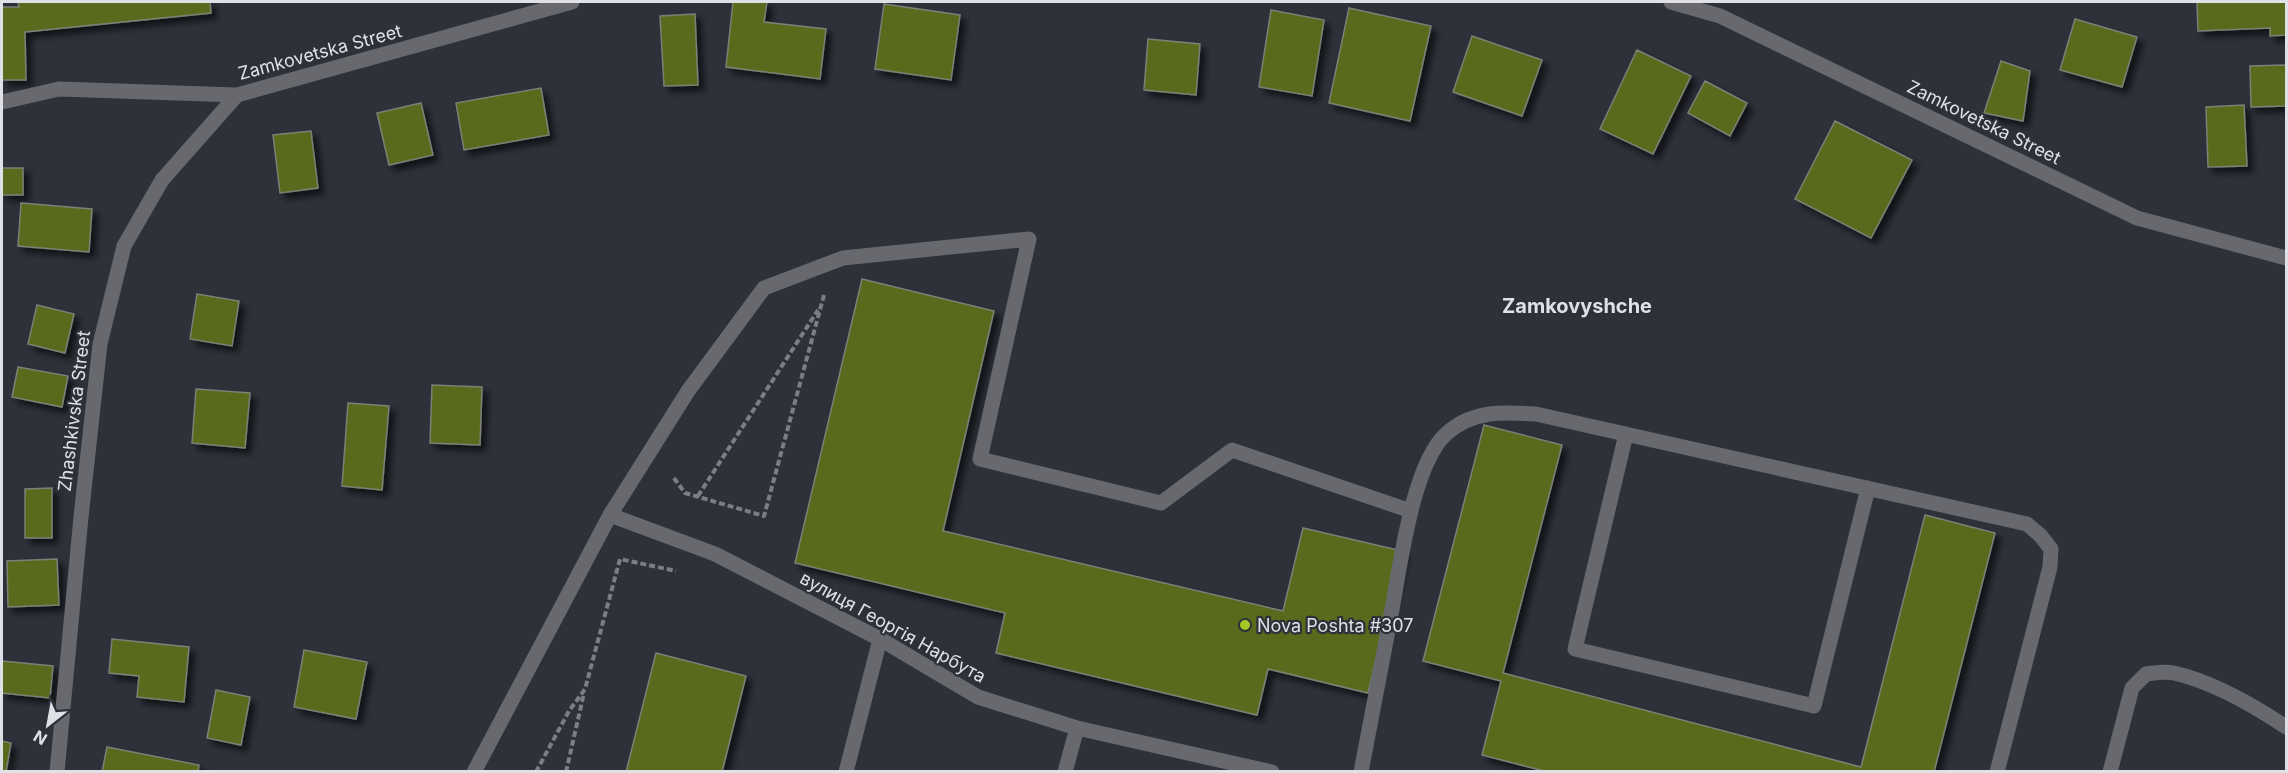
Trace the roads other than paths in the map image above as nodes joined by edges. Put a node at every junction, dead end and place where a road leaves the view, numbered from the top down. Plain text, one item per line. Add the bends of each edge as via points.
1 (572, 2) edge
2 (1671, 2) edge
3 (237, 95) junction
4 (2, 102) edge
5 (2286, 258) edge
6 (1626, 434) junction
7 (1868, 488) junction
8 (1411, 511) junction
9 (610, 515) junction
10 (880, 639) junction
11 (2286, 727) edge
12 (1077, 728) junction
13 (57, 771) edge
14 (474, 771) edge
15 (846, 771) edge
16 (1065, 771) edge
17 (1272, 771) edge
18 (1361, 771) edge
19 (1997, 771) edge
20 (2110, 771) edge

1 - 3 street, Zamkovetska Street
2 - 5 street, Zamkovetska Street via 1720,16 2137,218
3 - 4 street, Zamkovetska Street via 59,89
3 - 13 street, Zhashkivska Street via 162,180 124,246 100,344
6 - 7 street
6 - 7 street via 1575,649 1815,706
6 - 8 street via 1536,414 1503,412 1468,418 1445,435 1426,464
7 - 19 street via 2027,524 2051,549 2050,567
8 - 9 street via 1232,450 1161,503 980,459 1029,239 843,258 764,288 688,391
8 - 18 street
9 - 10 street, вулиця Георгія Нарбута via 715,554
9 - 14 street
10 - 12 street, вулиця Георгія Нарбута via 978,698
10 - 15 street
11 - 20 street via 2255,706 2211,686 2172,672 2146,674 2132,688
12 - 16 street
12 - 17 street, вулиця Георгія Нарбута

